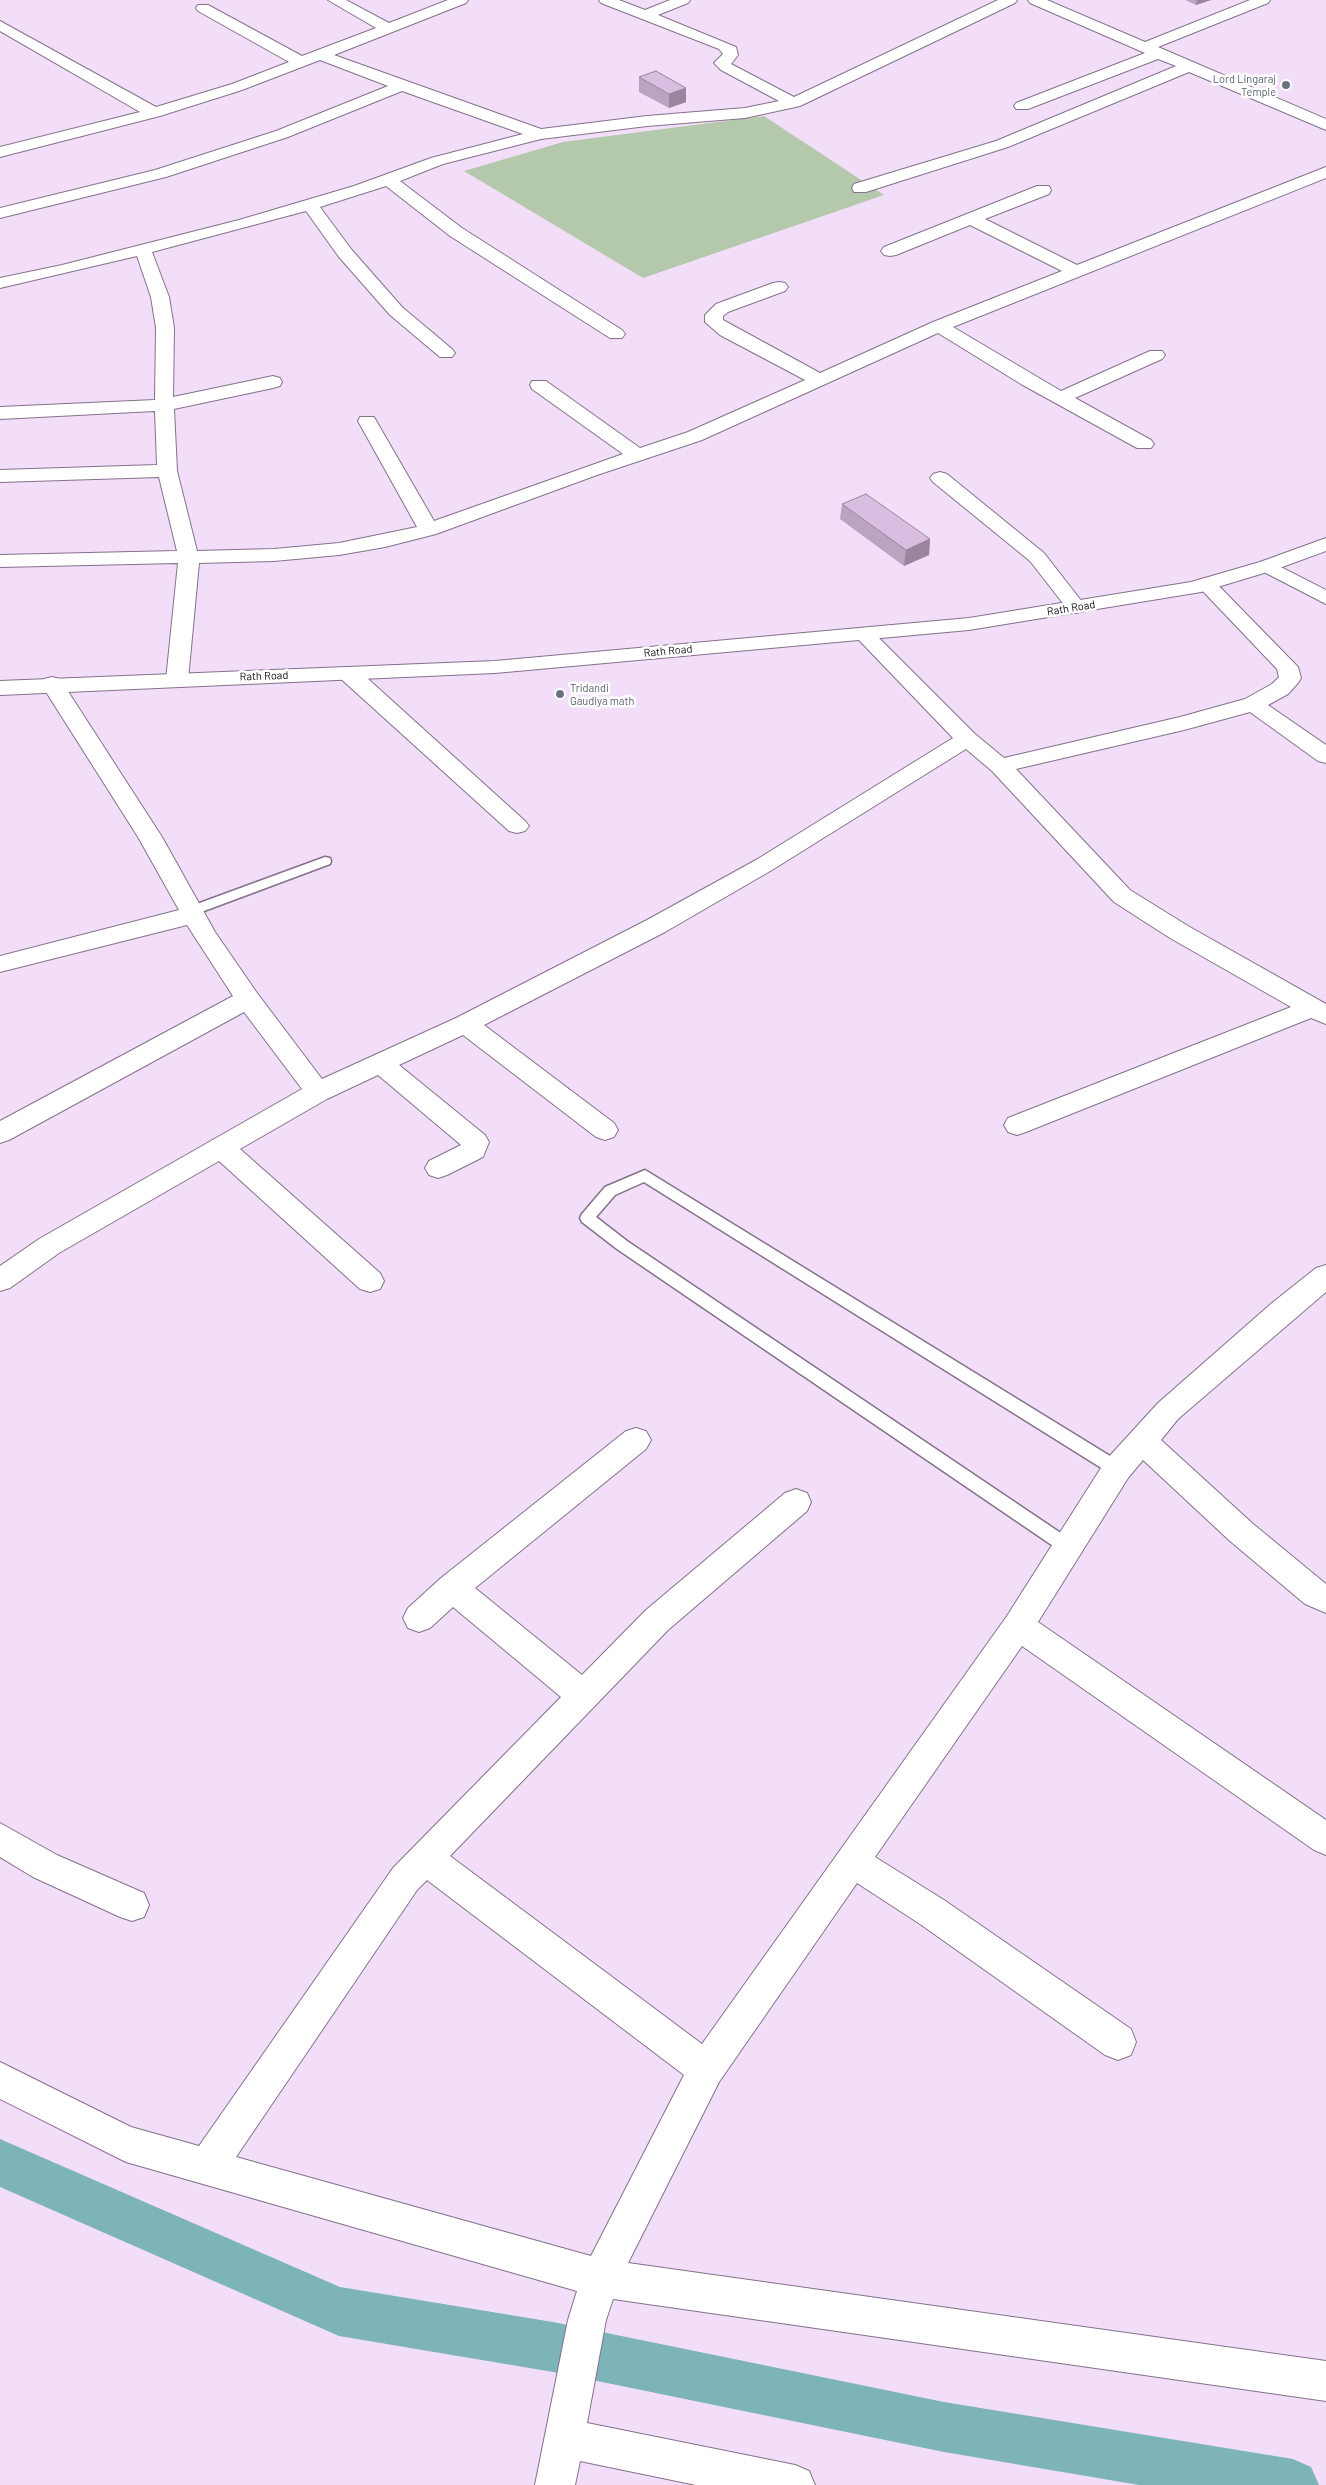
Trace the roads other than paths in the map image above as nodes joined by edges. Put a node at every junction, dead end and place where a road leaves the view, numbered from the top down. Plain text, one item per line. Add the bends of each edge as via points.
1 (335, 0) edge
2 (461, 0) edge
3 (606, 0) edge
4 (683, 0) edge
5 (1010, 0) edge
6 (1035, 0) edge
7 (1263, 0) edge
8 (203, 8) dead end
9 (646, 15) junction
10 (0, 25) edge
11 (389, 29) junction
12 (1152, 50) junction
13 (321, 55) junction
14 (301, 62) junction
15 (1188, 67) junction
16 (401, 86) junction
17 (794, 103) junction
18 (1022, 106) dead end
19 (154, 113) junction
20 (1326, 125) edge
21 (540, 134) junction
22 (0, 152) edge
23 (1326, 172) edge
24 (389, 180) junction
25 (860, 188) dead end
26 (1043, 190) dead end
27 (310, 205) junction
28 (0, 213) edge
29 (973, 220) junction
30 (143, 250) junction
31 (890, 252) dead end
32 (1078, 272) junction
33 (0, 283) edge
34 (779, 287) dead end
35 (939, 326) junction
36 (616, 334) dead end
37 (446, 353) dead end
38 (1156, 355) dead end
39 (818, 379) junction
40 (273, 382) dead end
41 (539, 385) dead end
42 (1060, 398) junction
43 (164, 405) junction
44 (0, 413) edge
45 (366, 420) dead end
46 (1144, 444) dead end
47 (638, 455) junction
48 (167, 471) junction
49 (0, 476) edge
50 (940, 478) dead end
51 (429, 530) junction
52 (1326, 544) edge
53 (189, 558) junction
54 (0, 561) edge
55 (1267, 566) junction
56 (1206, 584) junction
57 (1326, 598) edge
58 (1076, 607) junction
59 (864, 634) junction
60 (348, 673) junction
61 (177, 680) junction
62 (52, 684) junction
63 (0, 688) edge
64 (1253, 704) junction
65 (967, 739) junction
66 (1326, 756) edge
67 (1000, 766) junction
68 (516, 826) dead end
69 (325, 861) dead end
70 (192, 913) junction
71 (0, 964) edge
72 (248, 999) junction
73 (1319, 1012) edge
74 (464, 1024) junction
75 (380, 1063) junction
76 (318, 1092) junction
77 (1017, 1125) dead end
78 (605, 1130) dead end
79 (0, 1133) edge
80 (221, 1148) junction
81 (438, 1168) dead end
82 (1326, 1276) edge
83 (0, 1280) edge
84 (370, 1281) dead end
85 (636, 1440) dead end
86 (1142, 1441) junction
87 (1118, 1470) junction
88 (796, 1502) dead end
89 (1068, 1547) junction
90 (452, 1588) junction
91 (1326, 1599) edge
92 (419, 1618) dead end
93 (1018, 1626) junction
94 (583, 1694) junction
95 (0, 1839) edge
96 (1326, 1839) edge
97 (425, 1858) junction
98 (852, 1861) junction
99 (132, 1905) dead end
100 (1118, 2042) dead end
101 (706, 2069) junction
102 (0, 2080) edge
103 (207, 2167) junction
104 (600, 2278) junction
105 (1326, 2381) edge
106 (563, 2438) junction
107 (555, 2485) edge
108 (795, 2485) edge

1 - 11 street
2 - 11 street
3 - 9 street
4 - 9 street
5 - 17 street
6 - 12 street
7 - 12 street
8 - 14 street
9 - 17 street via 731,50 722,63 726,68
10 - 19 street
11 - 13 street
12 - 15 street
12 - 18 street
13 - 14 street
13 - 16 street
14 - 19 street via 237,87
15 - 20 street
15 - 25 street via 1002,144
16 - 21 street
16 - 28 street via 282,134 160,174
17 - 21 street via 745,113
19 - 22 street
21 - 24 street via 437,161
23 - 32 street
24 - 27 street
24 - 36 street via 456,232
26 - 29 street
27 - 30 street
27 - 37 street via 345,253 396,311
29 - 31 street
29 - 32 street
30 - 33 street
30 - 43 street via 160,297 165,328
32 - 35 street
34 - 39 street via 722,308 714,315 714,322 726,332
35 - 39 street
35 - 42 street
38 - 42 street
39 - 47 street via 729,422
40 - 43 street
41 - 47 street
42 - 46 street
43 - 44 street
43 - 48 street
45 - 51 street
47 - 51 street
48 - 49 street
48 - 53 street
50 - 58 street via 1037,557
51 - 53 street via 340,549
52 - 55 street, Rath Road
53 - 54 street
53 - 61 street
55 - 56 street, Rath Road
55 - 57 street
56 - 58 street, Rath Road
56 - 64 street via 1287,667 1290,678 1280,689
58 - 59 street, Rath Road via 969,624
59 - 60 street, Rath Road via 495,667
59 - 65 street
60 - 61 street, Rath Road
60 - 68 street
61 - 62 street, Rath Road
62 - 63 street, Rath Road
62 - 70 street via 150,837
64 - 66 street
64 - 67 street
65 - 67 street
65 - 74 street via 764,865 672,917
67 - 73 street via 1122,896
69 - 70 lane
70 - 71 street
70 - 72 street
72 - 76 street
72 - 79 street
73 - 77 street
74 - 75 street
74 - 78 street
75 - 76 street
75 - 81 street via 476,1142 474,1150
76 - 80 street
80 - 83 street via 49,1246
80 - 84 street
82 - 86 street via 1168,1411
85 - 90 street
86 - 87 street
86 - 91 street via 1241,1532
87 - 89 street
87 - 89 lane via 645,1175 610,1191 587,1218 622,1245
88 - 94 street via 657,1620
89 - 93 street
90 - 92 street
90 - 94 street
93 - 96 street
93 - 98 street
94 - 97 street
95 - 99 street via 45,1866
97 - 101 street
97 - 103 street via 405,1879
98 - 100 street via 932,1912
98 - 101 street
101 - 104 street
102 - 103 street via 126,2144
103 - 104 street
104 - 105 street
104 - 106 street via 587,2320
106 - 107 street
106 - 108 street

